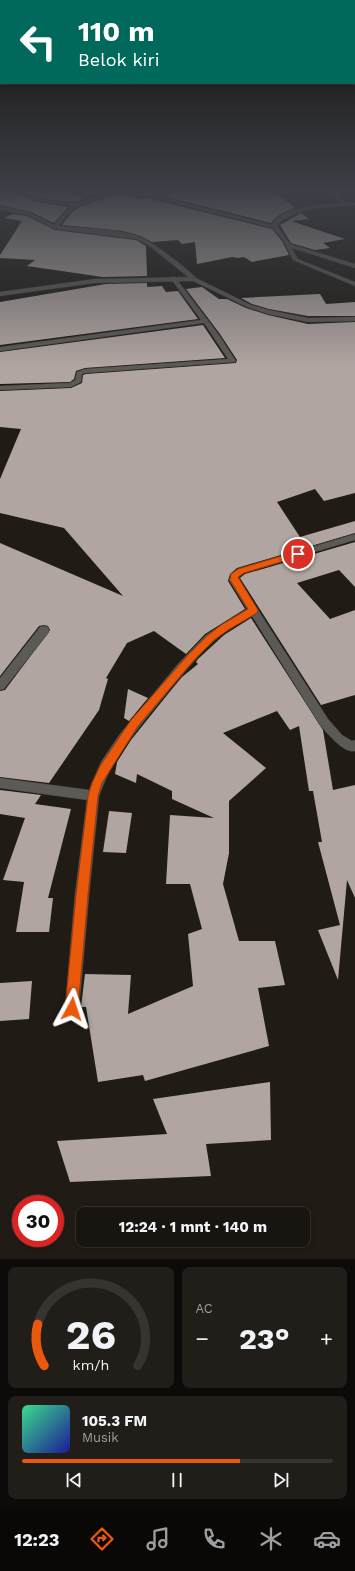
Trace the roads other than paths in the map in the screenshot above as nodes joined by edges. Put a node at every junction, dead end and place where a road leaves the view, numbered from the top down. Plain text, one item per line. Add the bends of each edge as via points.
1 (156, 249) edge
2 (290, 249) edge
3 (300, 249) edge
4 (355, 266) edge
5 (173, 278) junction
6 (194, 279) junction
7 (355, 284) edge
8 (0, 294) edge
9 (355, 319) edge
10 (206, 321) junction
11 (0, 349) edge
12 (0, 388) edge
13 (355, 537) edge
14 (253, 610) junction
15 (44, 630) dead end
16 (0, 686) edge
17 (355, 746) edge
18 (0, 783) edge
19 (93, 796) junction
20 (72, 1009) dead end

1 - 6 street
2 - 7 street via 298,261
3 - 4 street
5 - 6 street
5 - 8 street via 95,281
5 - 10 street
6 - 9 street via 248,306 268,312 308,320
10 - 11 street
10 - 12 street via 233,361 85,371 79,373 79,381 70,385
13 - 14 street via 237,573 234,580
14 - 17 street via 324,722 344,743
14 - 19 street via 210,638 134,723 104,769
15 - 16 street
18 - 19 street
19 - 20 street

